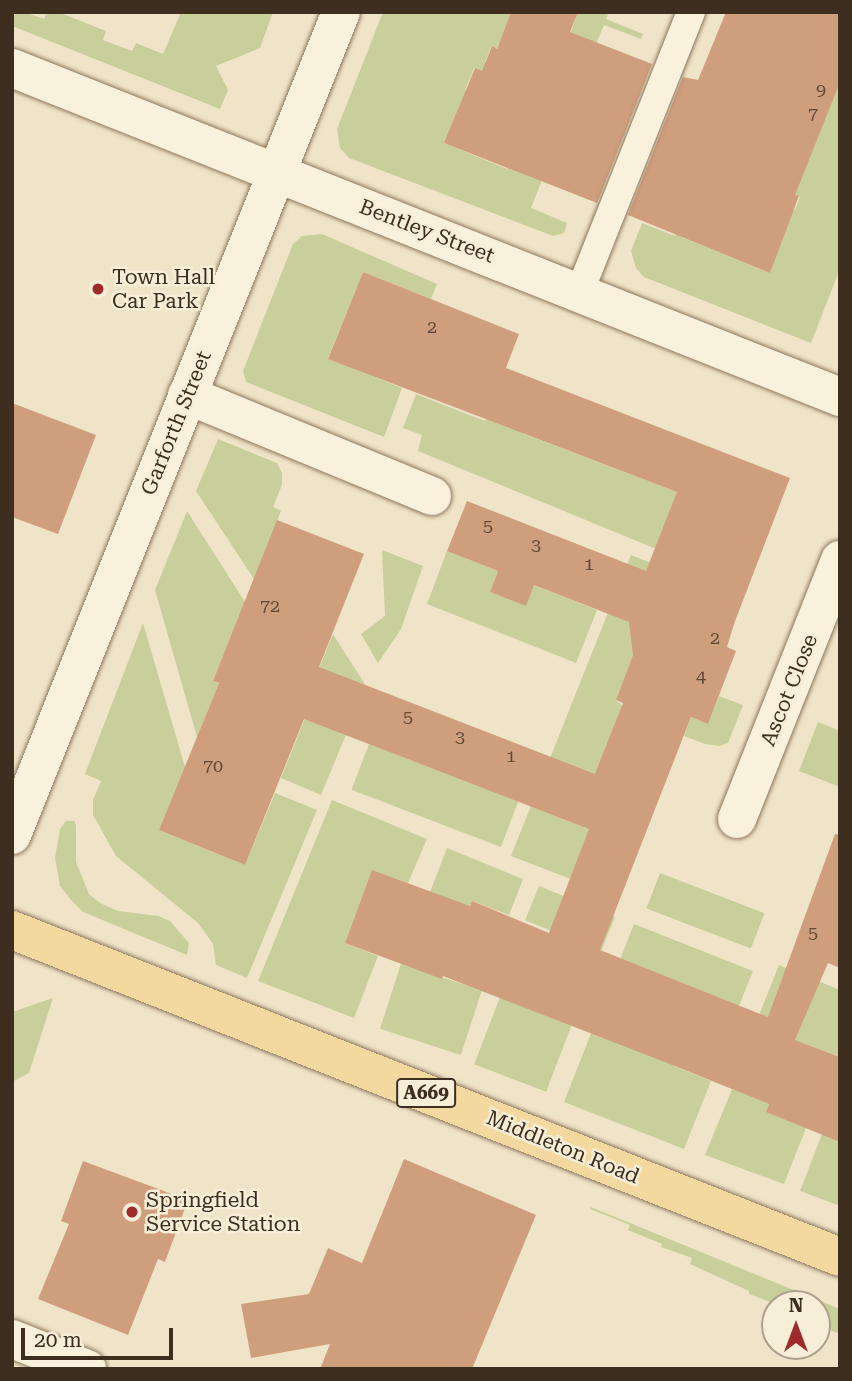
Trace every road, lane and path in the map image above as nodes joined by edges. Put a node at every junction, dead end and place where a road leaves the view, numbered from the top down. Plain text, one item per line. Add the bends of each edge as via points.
1 (341, 12) edge
2 (691, 12) edge
3 (12, 68) edge
4 (278, 172) junction
5 (580, 291) junction
6 (187, 395) junction
7 (840, 397) edge
8 (432, 496) dead end
9 (840, 560) edge
10 (737, 819) dead end
11 (12, 835) edge
12 (12, 930) edge
13 (840, 1257) edge
14 (12, 1339) edge
15 (87, 1369) edge

1 - 4 street, Garforth Street
2 - 5 lane
3 - 4 street, Bentley Street
4 - 5 street, Bentley Street
4 - 6 street, Garforth Street
5 - 7 street, Bentley Street
6 - 8 street
6 - 11 street, Garforth Street
9 - 10 street, Ascot Close
12 - 13 main road, Middleton Road / A669
14 - 15 street

